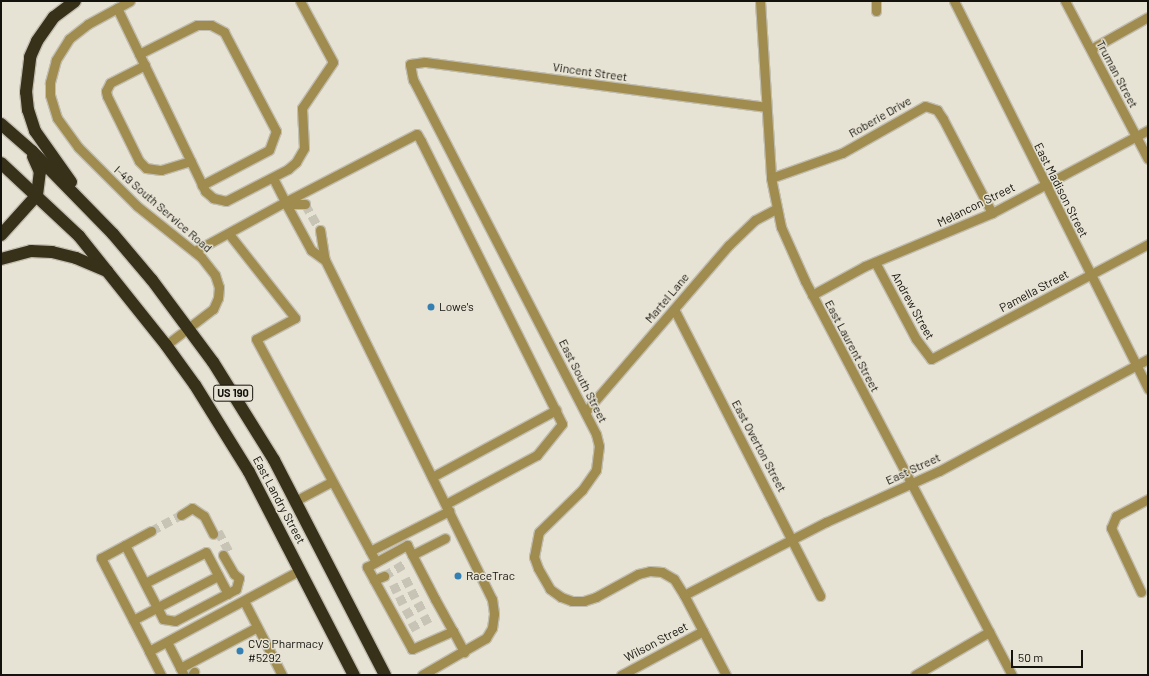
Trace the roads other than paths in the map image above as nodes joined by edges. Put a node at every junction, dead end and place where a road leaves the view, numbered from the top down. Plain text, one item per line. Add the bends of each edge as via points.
1 (74, 1) edge
2 (130, 1) edge
3 (300, 1) edge
4 (760, 1) edge
5 (876, 1) edge
6 (954, 1) edge
7 (1065, 1) edge
8 (117, 8) junction
9 (876, 11) dead end
10 (1148, 17) edge
11 (1091, 49) junction
12 (139, 54) junction
13 (410, 64) joint
14 (145, 65) junction
15 (766, 107) junction
16 (1, 124) edge
17 (1148, 130) edge
18 (1136, 136) junction
19 (32, 151) junction
20 (1148, 159) edge
21 (191, 161) junction
22 (1, 162) edge
23 (273, 178) junction
24 (771, 178) junction
25 (202, 185) junction
26 (1045, 185) junction
27 (37, 195) junction
28 (286, 203) junction
29 (305, 204) dead end
30 (776, 209) junction
31 (90, 210) junction
32 (992, 213) junction
33 (320, 230) tunnel mouth
34 (229, 234) junction
35 (1, 235) edge
36 (1148, 244) edge
37 (195, 251) junction
38 (1, 259) edge
39 (325, 260) junction
40 (875, 262) junction
41 (109, 272) junction
42 (1090, 275) junction
43 (812, 295) junction
44 (674, 309) junction
45 (189, 328) junction
46 (166, 345) junction
47 (931, 359) joint
48 (1148, 359) edge
49 (1136, 365) junction
50 (1148, 389) edge
51 (556, 410) junction
52 (586, 411) junction
53 (432, 477) junction
54 (331, 482) junction
55 (911, 483) junction
56 (1148, 499) edge
57 (295, 501) junction
58 (447, 508) junction
59 (181, 514) tunnel mouth
60 (152, 531) tunnel mouth
61 (215, 532) tunnel mouth
62 (402, 535) junction
63 (445, 538) dead end
64 (793, 538) junction
65 (125, 545) junction
66 (407, 545) junction
67 (370, 551) junction
68 (226, 553) tunnel mouth
69 (411, 559) junction
70 (376, 562) junction
71 (300, 570) junction
72 (423, 575) junction
73 (218, 576) junction
74 (384, 576) tunnel mouth
75 (414, 579) tunnel mouth
76 (374, 580) junction
77 (145, 583) junction
78 (429, 587) junction
79 (391, 590) tunnel mouth
80 (420, 591) tunnel mouth
81 (1141, 592) dead end
82 (228, 594) junction
83 (382, 595) junction
84 (684, 595) junction
85 (820, 596) dead end
86 (435, 599) junction
87 (244, 601) junction
88 (426, 603) tunnel mouth
89 (158, 607) junction
90 (443, 613) junction
91 (433, 616) tunnel mouth
92 (133, 620) junction
93 (257, 627) junction
94 (453, 631) junction
95 (703, 631) junction
96 (989, 632) junction
97 (167, 642) junction
98 (149, 651) junction
99 (464, 652) junction
100 (196, 668) edge
101 (182, 672) edge
102 (384, 673) edge
103 (161, 675) edge
104 (282, 675) edge
105 (354, 675) edge
106 (422, 675) edge
107 (621, 675) edge
108 (726, 675) edge
109 (915, 675) edge
110 (1012, 675) edge

1 - 31 highway via 54,17 37,41 30,57 26,92 28,110 35,131
2 - 8 street, I-49 South Service Road
3 - 23 street via 333,62 302,108 305,139 301,155 288,169
4 - 15 street, East Laurent Street
5 - 9 street
6 - 26 street, East Madison Street
7 - 11 street, Truman Street
8 - 12 street
8 - 37 street, I-49 South Service Road via 78,32 62,49 50,83 52,107 63,129 120,189
10 - 11 street
11 - 18 street, Truman Street
12 - 14 street
12 - 25 street via 197,25 211,25 224,32 276,131 269,150
13 - 15 street, Vincent Street via 425,62
13 - 52 street, East South Street via 413,80
14 - 21 street
14 - 21 street via 110,83 106,91 107,96 139,161 146,168 162,170
15 - 24 street, East Laurent Street
16 - 19 highway, US 190
17 - 18 street, Melancon Street
18 - 20 street, Truman Street
18 - 26 street, Melancon Street
19 - 27 highway via 40,172
19 - 31 highway, US 190
21 - 25 street
22 - 27 highway, US 190
23 - 25 street via 226,201 213,198
23 - 28 street
24 - 30 street, East Laurent Street
24 - 32 street, Roberie Drive via 842,153 925,106 937,110 943,119
26 - 32 street, Melancon Street
26 - 42 street, East Madison Street
27 - 35 highway
27 - 41 highway, US 190 via 79,236
28 - 29 street
28 - 34 street
28 - 39 street via 311,250
28 - 51 street via 417,134
30 - 43 street, East Laurent Street via 781,227
30 - 44 street, Martel Lane via 755,220 713,263
31 - 45 highway, US 190 via 152,280
32 - 40 street, Melancon Street
33 - 39 street
34 - 37 street
34 - 54 street via 295,318 256,339
36 - 42 street, Pamella Street
37 - 45 street, I-49 South Service Road via 215,275 219,286 218,298 213,309
38 - 41 highway via 31,251 52,252 76,258
39 - 53 street
40 - 43 street, Melancon Street
40 - 47 street, Andrew Street via 916,339
41 - 46 highway, US 190
42 - 47 street, Pamella Street
42 - 49 street, East Madison Street
43 - 55 street, East Laurent Street
44 - 52 street, Martel Lane
44 - 64 street, East Overton Street
45 - 46 street, I-49 South Service Road
45 - 57 highway, US 190 via 249,417
46 - 71 highway, East Landry Street / US 190 via 224,429
48 - 49 street, East Street
49 - 50 street, East Madison Street
49 - 55 street, East Street
51 - 53 street
51 - 58 street via 562,424 537,455
52 - 84 street, East South Street via 599,446 596,470 582,490 539,532 534,557 544,579 550,589 561,597 584,601 638,574 662,572 674,579
53 - 58 street
54 - 57 street
54 - 67 street
55 - 64 street, East Street
55 - 96 street, East Laurent Street
56 - 81 street via 1116,516 1111,528
57 - 102 highway, US 190
58 - 62 street
58 - 99 street via 492,599 494,614 492,628 486,638
59 - 61 street via 197,506 208,512
60 - 65 street
62 - 66 street
62 - 67 street
63 - 69 street
64 - 84 street, East Street
64 - 85 street, East Overton Street
65 - 77 street
65 - 92 street via 101,558
66 - 69 street
66 - 70 street
67 - 70 street
68 - 82 street via 239,578 236,589
69 - 72 street
70 - 76 street via 366,567
71 - 87 street
71 - 105 highway, East Landry Street / US 190
72 - 75 street
72 - 78 street
73 - 77 street via 206,552
73 - 82 street
73 - 89 street
74 - 76 street
76 - 83 street
77 - 89 street
78 - 80 street
78 - 86 street
79 - 83 street
82 - 89 street via 175,621 163,618
83 - 94 street via 400,616 412,649
84 - 95 street, East South Street
86 - 88 street
86 - 90 street
87 - 93 street
87 - 97 street
89 - 92 street
90 - 91 street
90 - 94 street
92 - 98 street
93 - 100 street
93 - 104 street
94 - 99 street
95 - 107 street, Wilson Street
95 - 108 street, East South Street
96 - 109 street
96 - 110 street, East Laurent Street
97 - 98 street
97 - 101 street
98 - 103 street
99 - 106 street
100 - 101 street

